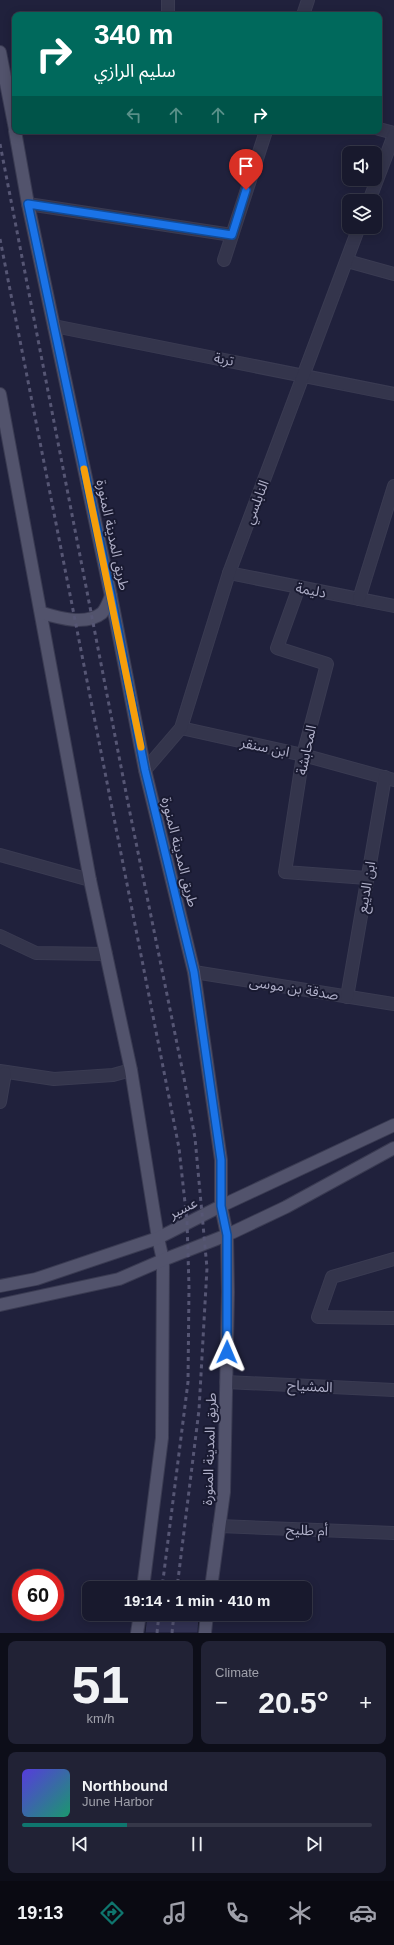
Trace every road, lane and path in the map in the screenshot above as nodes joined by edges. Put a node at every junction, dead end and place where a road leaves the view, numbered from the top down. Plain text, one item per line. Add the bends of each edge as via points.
1 (168, 0) edge
2 (308, 0) edge
3 (168, 12) edge
4 (304, 12) edge
5 (0, 52) edge
6 (12, 107) edge
7 (382, 130) edge
8 (16, 134) edge
9 (265, 134) edge
10 (394, 134) edge
11 (372, 194) edge
12 (28, 204) junction
13 (356, 234) edge
14 (232, 235) junction
15 (224, 260) dead end
16 (346, 261) junction
17 (394, 274) edge
18 (54, 326) junction
19 (304, 374) junction
20 (0, 394) edge
21 (394, 394) edge
22 (394, 486) edge
23 (229, 573) junction
24 (299, 587) junction
25 (111, 596) junction
26 (359, 599) junction
27 (394, 606) edge
28 (42, 613) junction
29 (181, 728) junction
30 (303, 755) junction
31 (145, 770) junction
32 (389, 779) edge
33 (0, 855) edge
34 (367, 878) junction
35 (90, 880) junction
36 (0, 936) edge
37 (106, 954) junction
38 (194, 972) junction
39 (347, 997) junction
40 (394, 1004) edge
41 (131, 1070) junction
42 (3, 1072) edge
43 (0, 1102) edge
44 (394, 1125) edge
45 (394, 1148) edge
46 (221, 1206) junction
47 (227, 1235) junction
48 (158, 1238) junction
49 (394, 1259) edge
50 (163, 1260) junction
51 (0, 1286) edge
52 (0, 1305) edge
53 (394, 1318) edge
54 (226, 1382) junction
55 (394, 1390) edge
56 (219, 1526) junction
57 (394, 1533) edge
58 (144, 1581) edge
59 (212, 1581) edge
60 (139, 1621) edge
61 (206, 1621) edge
62 (137, 1633) edge
63 (205, 1633) edge

1 - 3 street
2 - 4 street
5 - 6 main road, طريق المدينة المنورة
7 - 10 street
8 - 12 main road, طريق المدينة المنورة
9 - 14 street
10 - 11 street
12 - 14 street
12 - 18 main road, طريق المدينة المنورة
13 - 16 street, النابلسي
14 - 15 street
16 - 17 street
16 - 19 street, النابلسي
18 - 19 street, تربة
18 - 25 main road, طريق المدينة المنورة
19 - 21 street, تربة
19 - 23 street, النابلسي
20 - 28 main road
22 - 26 street
23 - 24 street, دليمة
23 - 29 street, النابلسي
24 - 26 street, دليمة
24 - 30 street, المحابشة via 277,648 327,664
25 - 28 main road via 102,613 89,618 74,620
25 - 31 main road, طريق المدينة المنورة
26 - 27 street, دليمة
28 - 35 main road
29 - 30 street, ابن سنقر
29 - 31 street, النابلسي
30 - 32 street, ابن سنقر
30 - 34 street, المحابشة via 285,872
31 - 38 main road, طريق المدينة المنورة
32 - 34 street, ابن الديبع
33 - 35 street
34 - 39 street, ابن الديبع
35 - 37 main road
36 - 37 street via 36,953
37 - 41 main road
38 - 39 street, صدقة بن موسى
38 - 46 main road, طريق المدينة المنورة via 221,1160
39 - 40 street, صدقة بن موسى
41 - 42 street via 112,1075 54,1079
41 - 48 main road
42 - 43 street
44 - 46 main road, عسير
45 - 47 main road via 286,1207
46 - 47 main road, طريق المدينة المنورة
46 - 48 main road, عسير
47 - 50 main road
47 - 54 main road, طريق المدينة المنورة
48 - 50 main road
48 - 51 main road, عسير via 36,1278
49 - 53 street via 332,1277 318,1317
50 - 52 main road via 119,1279
50 - 58 main road via 162,1438
54 - 55 street, المشياح
54 - 56 main road, طريق المدينة المنورة via 224,1492
56 - 57 street, أم طليح
56 - 59 main road, طريق المدينة المنورة
60 - 62 main road
61 - 63 main road

